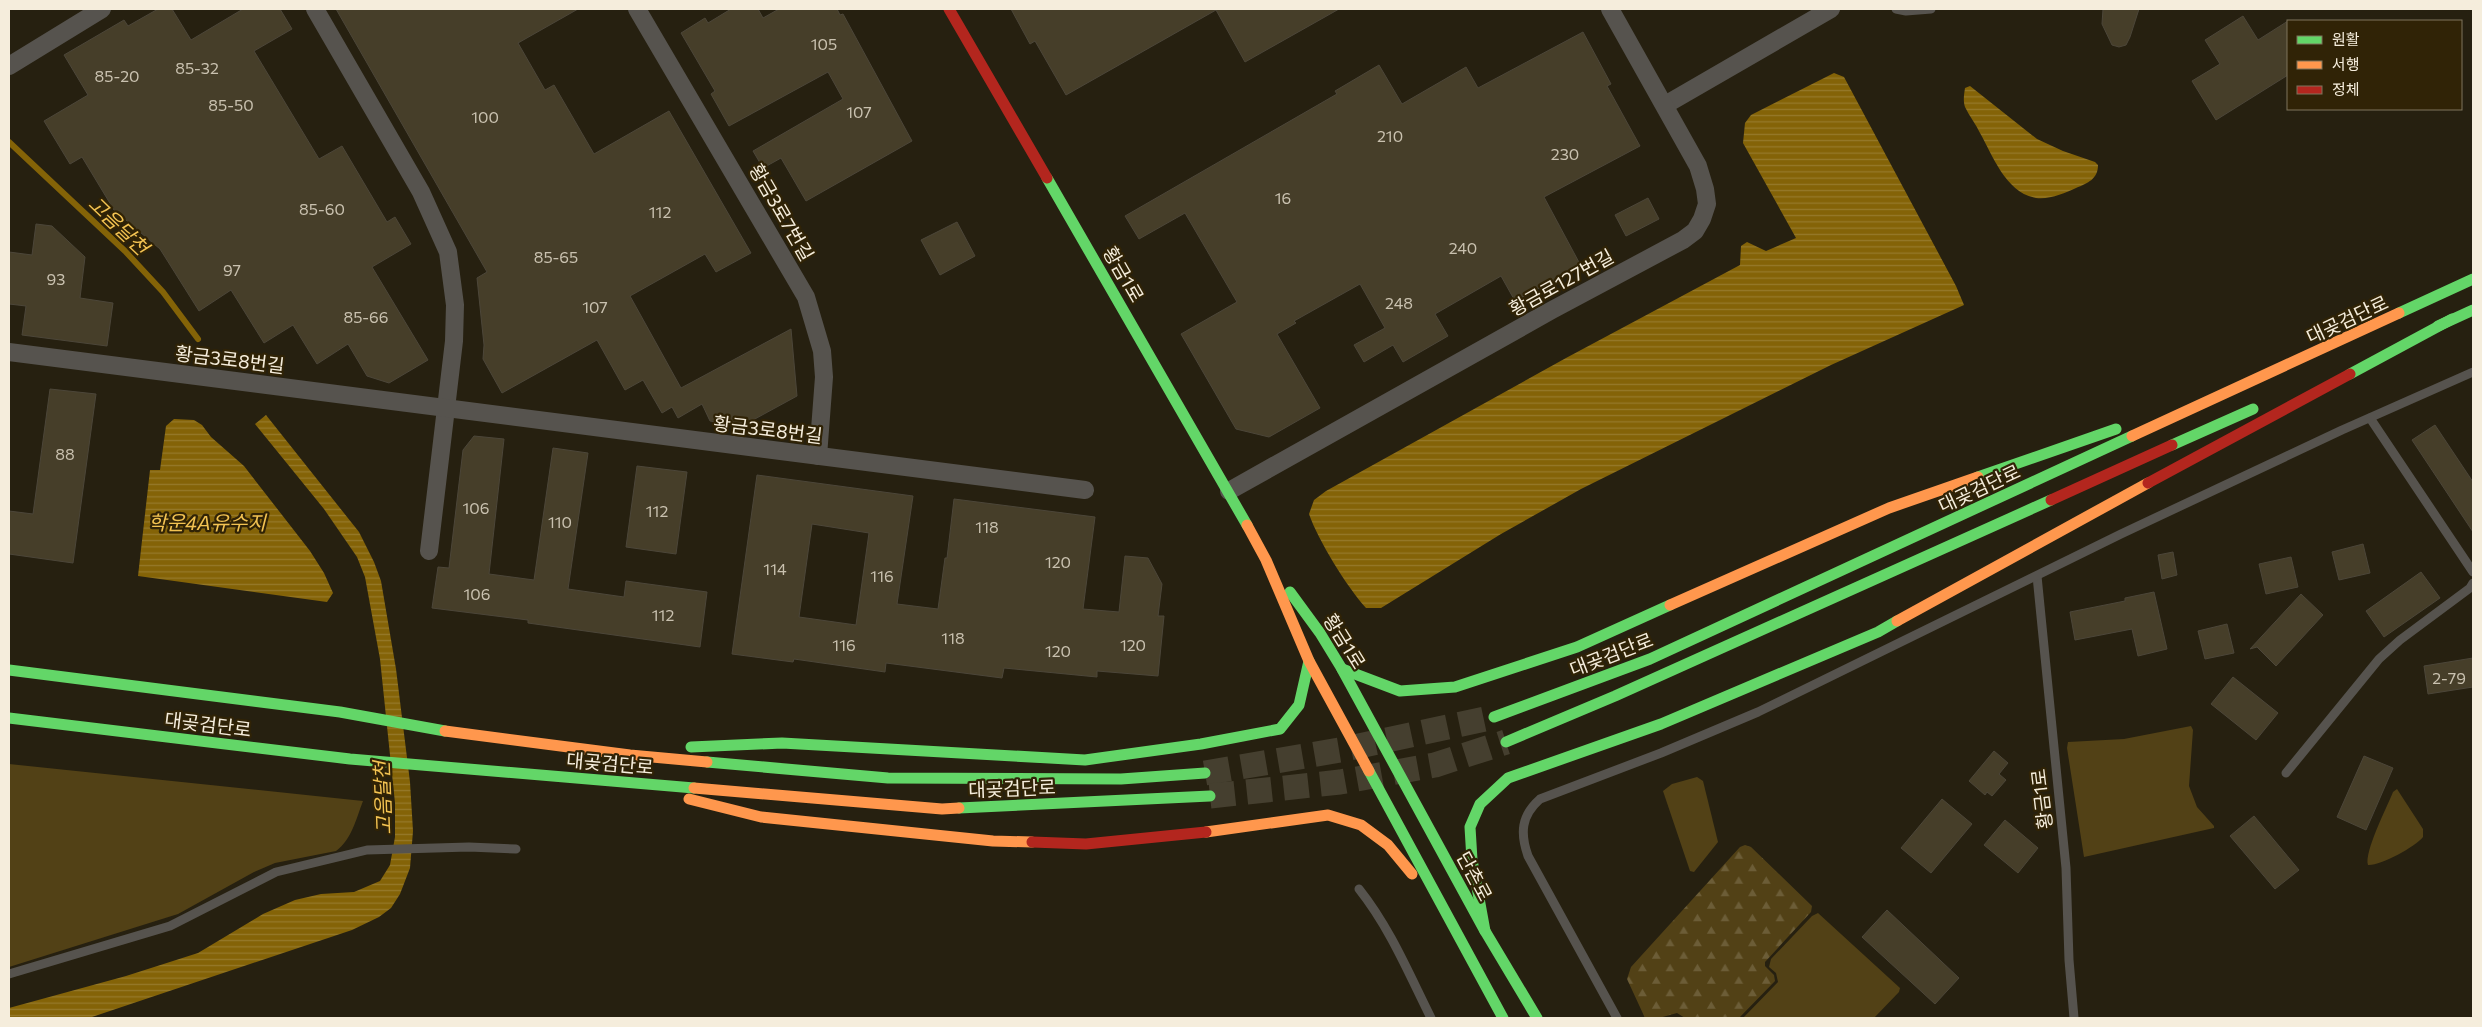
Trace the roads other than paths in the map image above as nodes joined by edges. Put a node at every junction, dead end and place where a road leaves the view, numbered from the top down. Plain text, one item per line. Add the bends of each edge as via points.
1 (102, 9) edge
2 (316, 9) edge
3 (637, 9) edge
4 (949, 9) edge
5 (1610, 9) edge
6 (1831, 9) edge
7 (1896, 9) edge
8 (1931, 9) edge
9 (9, 66) edge
10 (1665, 105) junction
11 (2473, 279) edge
12 (2473, 310) edge
13 (2452, 320) junction
14 (9, 352) edge
15 (2473, 372) edge
16 (2257, 379) junction
17 (2291, 392) dead end
18 (2264, 404) dead end
19 (446, 408) junction
20 (2370, 418) junction
21 (818, 456) junction
22 (1085, 490) dead end
23 (1229, 491) junction
24 (429, 551) dead end
25 (1266, 560) junction
26 (2473, 572) edge
27 (2037, 576) junction
28 (2473, 583) edge
29 (1897, 622) junction
30 (1906, 638) junction
31 (1309, 661) junction
32 (1342, 668) junction
33 (9, 670) edge
34 (1494, 717) tunnel mouth
35 (9, 718) edge
36 (1506, 742) tunnel mouth
37 (1386, 747) joint
38 (603, 751) junction
39 (1205, 773) tunnel mouth
40 (2286, 773) dead end
41 (616, 781) junction
42 (1210, 796) tunnel mouth
43 (516, 849) dead end
44 (1359, 890) dead end
45 (1453, 925) junction
46 (1485, 931) junction
47 (9, 974) edge
48 (1431, 1018) edge
49 (1503, 1018) edge
50 (1537, 1018) edge
51 (1617, 1018) edge
52 (2074, 1018) edge

1 - 9 street
2 - 19 street via 421,192 448,252 455,304
3 - 21 street, 황금3로7번길 via 806,297 822,351 824,377
4 - 23 main road, 황금1로
5 - 10 street, 황금로127번길
6 - 10 street
7 - 8 lane
10 - 23 street, 황금로127번길 via 1698,166 1706,189 1707,204 1695,231
11 - 16 main road, 대곶검단로
12 - 13 main road
13 - 17 main road
13 - 29 main road
14 - 19 street, 황금3로8번길
15 - 20 lane
16 - 32 main road via 1889,508 1577,647 1455,687 1400,691
16 - 34 main road, 대곶검단로 via 1650,659
18 - 36 main road, 대곶검단로
19 - 21 street, 황금3로8번길
19 - 24 street
20 - 26 lane
20 - 27 lane via 2128,530
21 - 22 street, 황금3로8번길
23 - 25 main road, 황금1로
25 - 31 main road, 황금1로
25 - 32 main road, 황금1로
27 - 30 lane
27 - 52 lane, 황금1로 via 2066,868 2068,960
28 - 40 lane via 2379,659
29 - 30 lane
29 - 46 main road via 1661,724 1508,778 1480,804 1470,827 1472,860
30 - 51 lane via 1731,724 1554,792 1530,808 1522,829 1528,856
31 - 38 main road via 1299,705 1280,729 1084,760 782,743
31 - 45 main road, 황금1로
32 - 37 main road, 황금1로
33 - 38 main road, 대곶검단로 via 340,712 422,728
35 - 41 main road, 대곶검단로 via 350,759
37 - 46 main road, 단촌로
38 - 39 main road, 대곶검단로 via 888,778 1121,779
41 - 42 main road, 대곶검단로 via 942,809
41 - 45 main road via 761,817 993,840 1086,844 1328,815 1361,825 1388,845
43 - 47 lane via 421,847 367,850 276,872 170,926
44 - 48 lane via 1375,909
45 - 49 main road
46 - 50 main road, 단촌로

